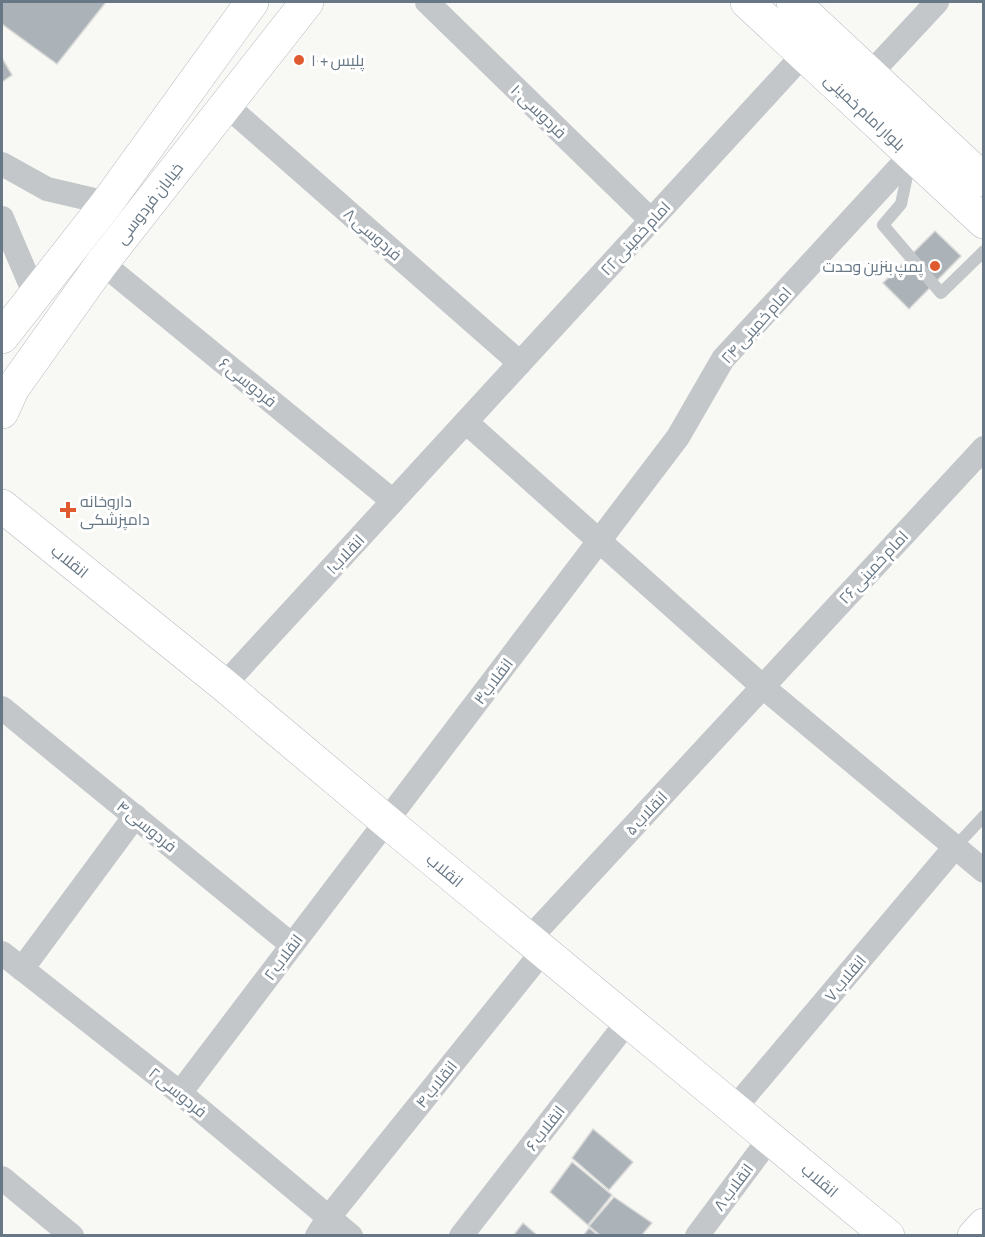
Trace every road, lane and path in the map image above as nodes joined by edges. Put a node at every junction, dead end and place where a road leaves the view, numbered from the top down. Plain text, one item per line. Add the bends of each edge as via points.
1 (252, 2) edge
2 (307, 2) edge
3 (427, 2) edge
4 (747, 2) edge
5 (793, 2) edge
6 (937, 2) edge
7 (804, 54) junction
8 (870, 74) junction
9 (226, 105) junction
10 (911, 155) junction
11 (2, 164) edge
12 (984, 180) edge
13 (107, 203) junction
14 (2, 218) edge
15 (651, 220) junction
16 (984, 222) edge
17 (984, 251) edge
18 (102, 263) junction
19 (34, 295) junction
20 (2, 337) edge
21 (520, 363) junction
22 (2, 412) edge
23 (466, 422) junction
24 (984, 448) edge
25 (393, 501) junction
26 (2, 506) edge
27 (599, 540) junction
28 (224, 685) junction
29 (763, 687) junction
30 (2, 708) edge
31 (135, 816) junction
32 (984, 816) edge
33 (386, 821) junction
34 (955, 847) junction
35 (984, 871) edge
36 (292, 945) junction
37 (536, 945) junction
38 (2, 953) edge
39 (22, 969) junction
40 (628, 1021) junction
41 (180, 1093) junction
42 (734, 1109) junction
43 (770, 1138) junction
44 (2, 1178) edge
45 (984, 1225) edge
46 (323, 1226) edge
47 (72, 1236) edge
48 (351, 1236) edge
49 (461, 1236) edge
50 (697, 1236) edge
51 (888, 1236) edge
52 (974, 1236) edge

1 - 13 main road, خیابان فردوسی
2 - 9 main road, خیابان فردوسی
3 - 15 street, فردوسی ۱۰
4 - 7 main road, بلوار امام خمینی
5 - 8 main road, بلوار امام خمینی
6 - 8 street
7 - 10 main road, بلوار امام خمینی
7 - 15 street, امام خمینی ۲۲
8 - 12 main road, بلوار امام خمینی
9 - 18 main road, خیابان فردوسی
9 - 21 street, فردوسی ۸
10 - 16 main road, بلوار امام خمینی
10 - 17 lane via 901,204 884,225 941,293
10 - 27 street, امام خمینی ۲۴ via 723,359 678,437
11 - 13 street via 47,189
13 - 19 main road, خیابان فردوسی
14 - 19 street
15 - 21 street, امام خمینی ۲۲
18 - 22 main road, خیابان فردوسی via 13,388
18 - 25 street, فردوسی ۶
19 - 20 main road, خیابان فردوسی
21 - 23 street, امام خمینی ۲۲
23 - 25 street, انقلاب۱
23 - 27 street
24 - 29 street, امام خمینی ۲۶
25 - 28 street, انقلاب۱
26 - 28 main road, انقلاب
27 - 29 street
27 - 33 street, انقلاب۳
28 - 33 main road, انقلاب
29 - 34 street
29 - 37 street, انقلاب ۵
30 - 31 street, فردوسی ۴
31 - 36 street, فردوسی ۴
31 - 39 street
32 - 34 lane
33 - 36 street, انقلاب ۲
33 - 37 main road, انقلاب
34 - 35 street
34 - 42 street, انقلاب ۷
36 - 41 street, انقلاب ۲
37 - 40 main road, انقلاب
37 - 46 street, انقلاب ۴
38 - 39 street, فردوسی ۲
39 - 41 street, فردوسی ۲
40 - 42 main road, انقلاب
40 - 49 street, انقلاب ۶
41 - 46 street, فردوسی ۲
42 - 43 main road, انقلاب
43 - 50 street, انقلاب ۸
43 - 51 main road, انقلاب
44 - 47 street
45 - 52 main road
46 - 48 street, فردوسی ۲

